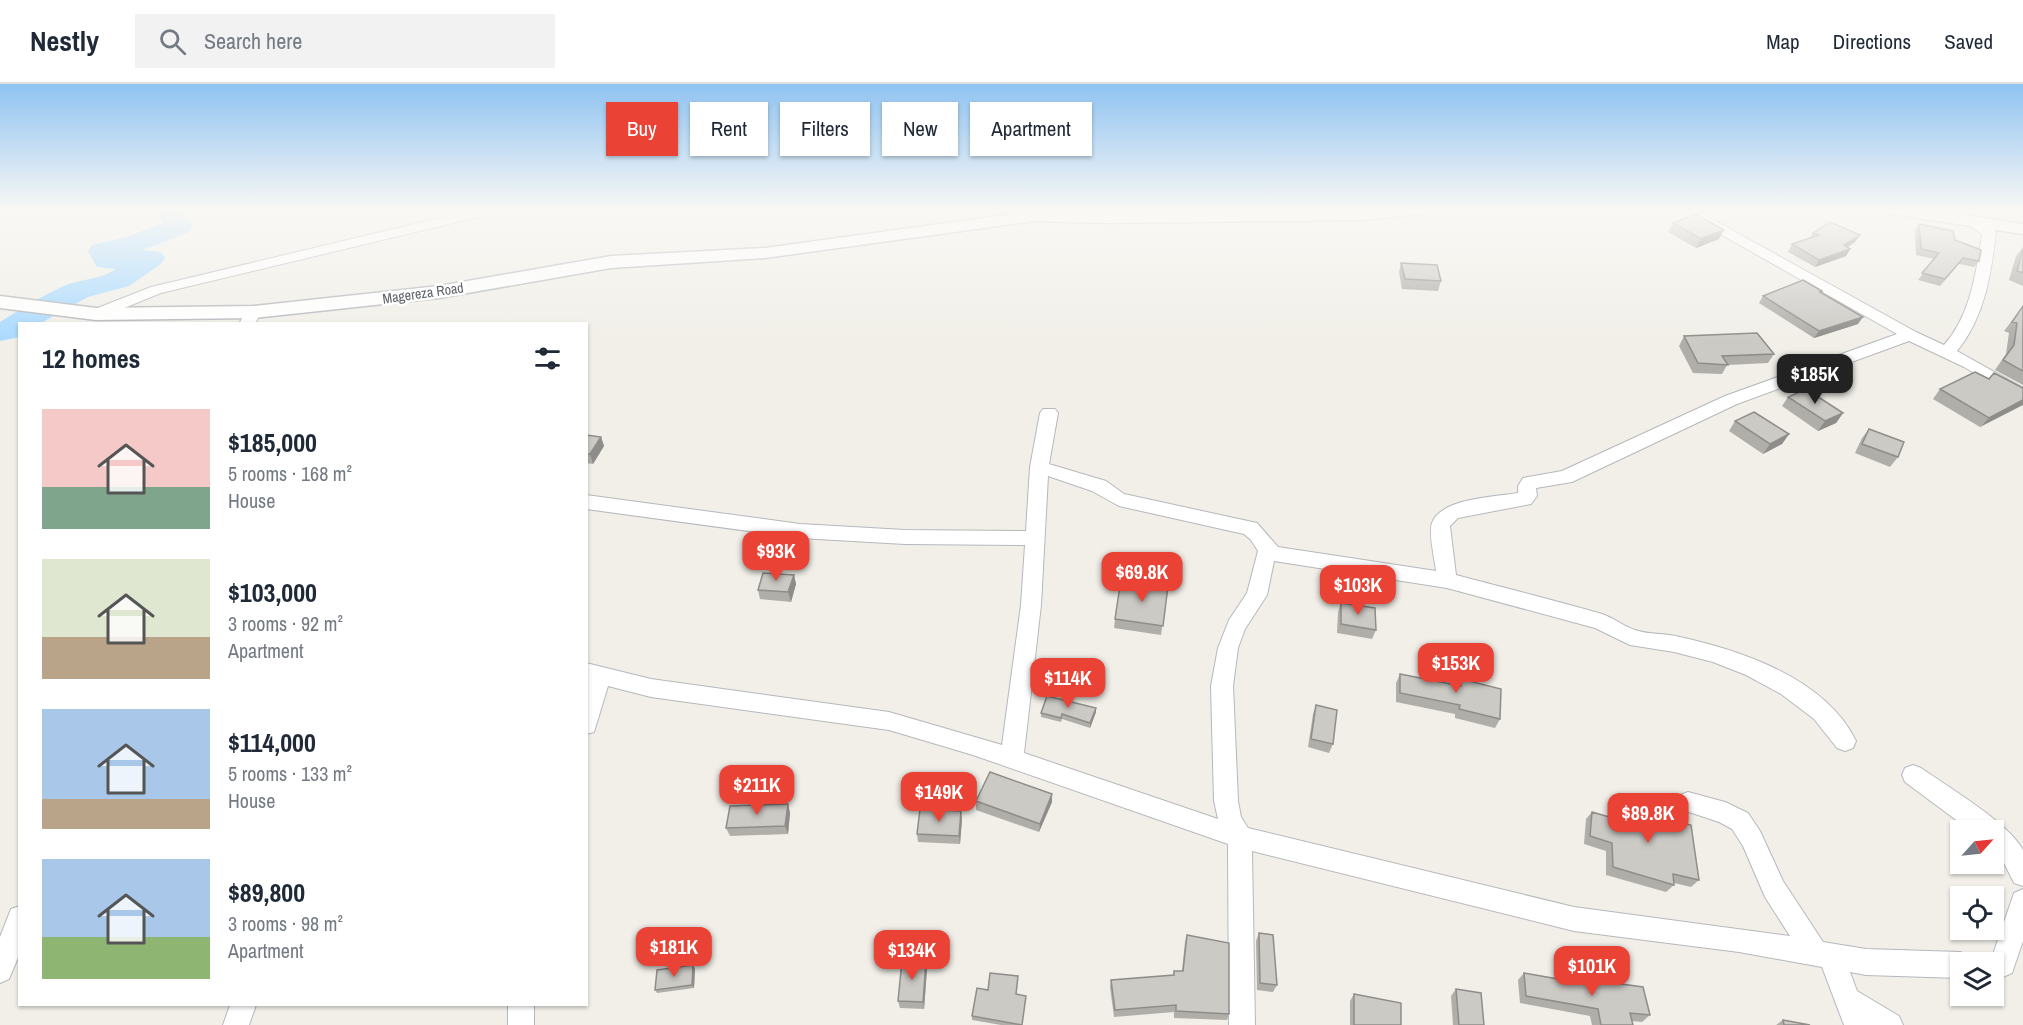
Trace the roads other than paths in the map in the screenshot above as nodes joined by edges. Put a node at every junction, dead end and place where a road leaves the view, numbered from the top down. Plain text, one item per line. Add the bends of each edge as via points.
1 (311, 253) edge
2 (766, 253) edge
3 (1762, 253) edge
4 (1987, 253) edge
5 (0, 302) edge
6 (96, 314) junction
7 (250, 318) edge
8 (1910, 335) junction
9 (1948, 351) junction
10 (2023, 396) edge
11 (1049, 414) dead end
12 (1039, 467) junction
13 (588, 502) edge
14 (1036, 538) junction
15 (1267, 551) junction
16 (1446, 580) junction
17 (593, 675) edge
18 (588, 711) edge
19 (1845, 741) dead end
20 (1012, 759) junction
21 (1913, 775) dead end
22 (1688, 802) dead end
23 (1975, 820) edge
24 (1240, 837) junction
25 (2004, 845) edge
26 (2023, 875) edge
27 (2023, 902) edge
28 (18, 923) edge
29 (1824, 955) junction
30 (2007, 964) edge
31 (1950, 965) edge
32 (0, 970) edge
33 (1847, 1000) junction
34 (243, 1006) edge
35 (521, 1006) edge
36 (236, 1025) edge
37 (521, 1025) edge
38 (1242, 1025) edge
39 (1857, 1025) edge
40 (1890, 1025) edge

1 - 6 street via 156,290
2 - 7 street, Magereza Road via 611,262 439,292
3 - 8 street
4 - 9 street via 1968,327
5 - 6 street, Magereza Road
6 - 7 street, Magereza Road
8 - 9 street
8 - 16 street via 1749,393 1566,477 1530,483 1524,499 1448,515 1440,526
9 - 10 street
11 - 12 street
12 - 14 street
12 - 15 street via 1099,486 1126,501 1250,528 1258,532
13 - 14 street via 800,531
14 - 20 street
15 - 16 street
15 - 24 street via 1257,595 1236,626 1228,648 1222,686 1226,801
16 - 19 street via 1601,622 1630,637 1683,645 1737,664 1789,687 1806,699
17 - 18 street
17 - 20 street via 651,688 889,721
20 - 24 street
21 - 23 street
22 - 29 street via 1740,821 1774,889
24 - 29 street via 1574,919
24 - 38 street
25 - 26 street
27 - 30 street
28 - 32 street
29 - 31 street via 1866,962
29 - 33 street
33 - 39 street
33 - 40 street
34 - 36 street
35 - 37 street

